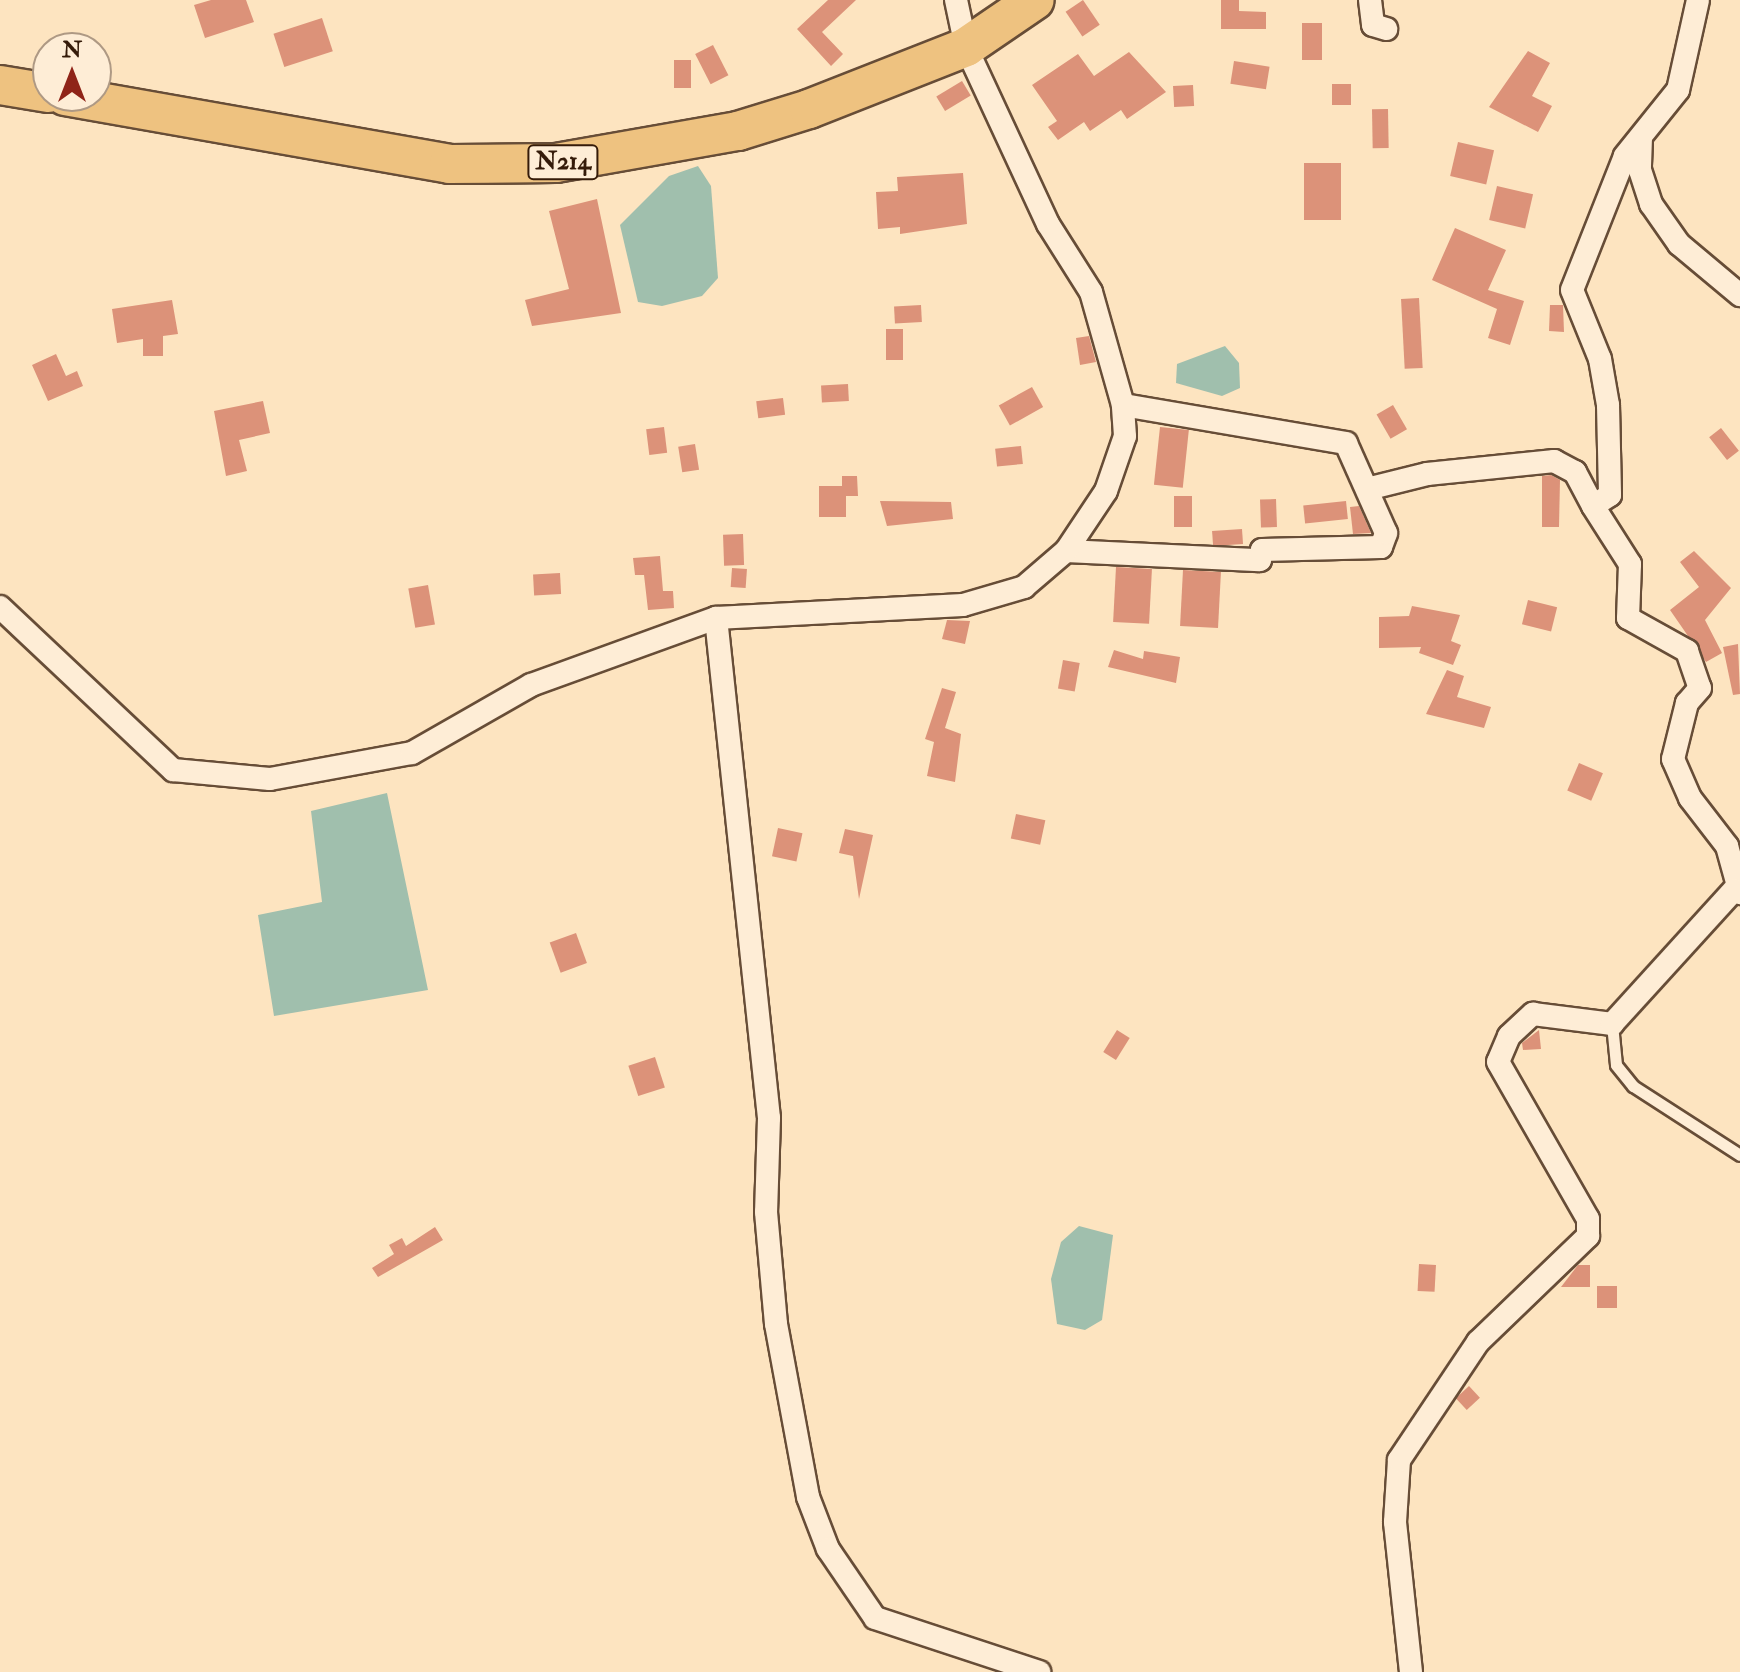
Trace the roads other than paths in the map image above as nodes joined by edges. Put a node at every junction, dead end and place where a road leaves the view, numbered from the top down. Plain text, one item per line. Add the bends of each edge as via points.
1 (956, 0) edge
2 (1035, 0) edge
3 (1370, 0) edge
4 (1698, 0) edge
5 (1386, 29) dead end
6 (966, 47) junction
7 (0, 85) edge
8 (32, 90) edge
9 (112, 104) edge
10 (1641, 137) junction
11 (1740, 295) edge
12 (1123, 405) junction
13 (1371, 488) junction
14 (1593, 506) junction
15 (1066, 551) junction
16 (0, 607) edge
17 (716, 618) junction
18 (1737, 892) edge
19 (1612, 1024) junction
20 (1740, 1155) edge
21 (1039, 1672) edge
22 (1411, 1672) edge

1 - 6 street
2 - 6 highway, N214
3 - 5 street via 1373,25
4 - 10 street via 1678,90
6 - 9 highway, N214 via 892,81 738,131 493,167
6 - 12 street via 1048,224 1091,292
7 - 8 highway
10 - 11 street via 1640,170 1651,204 1679,244
10 - 14 street via 1625,156 1572,290 1600,359 1608,405 1610,495
12 - 13 street via 1346,443
12 - 15 street via 1125,436 1106,491
13 - 14 street via 1427,474 1554,461 1575,472
13 - 15 street via 1386,533 1381,547 1262,550 1260,560
14 - 18 street via 1630,564 1628,618 1687,651 1700,688 1687,703 1673,759 1690,798 1727,846
15 - 17 street via 1024,587 963,605
16 - 17 street via 173,770 270,779 412,753 531,685
17 - 21 street via 769,1118 766,1212 776,1324 808,1497 828,1549 875,1618
18 - 19 street
19 - 20 lane via 1616,1065 1633,1086
19 - 22 street via 1533,1014 1509,1036 1498,1062 1588,1219 1588,1236 1478,1342 1399,1460 1395,1522

